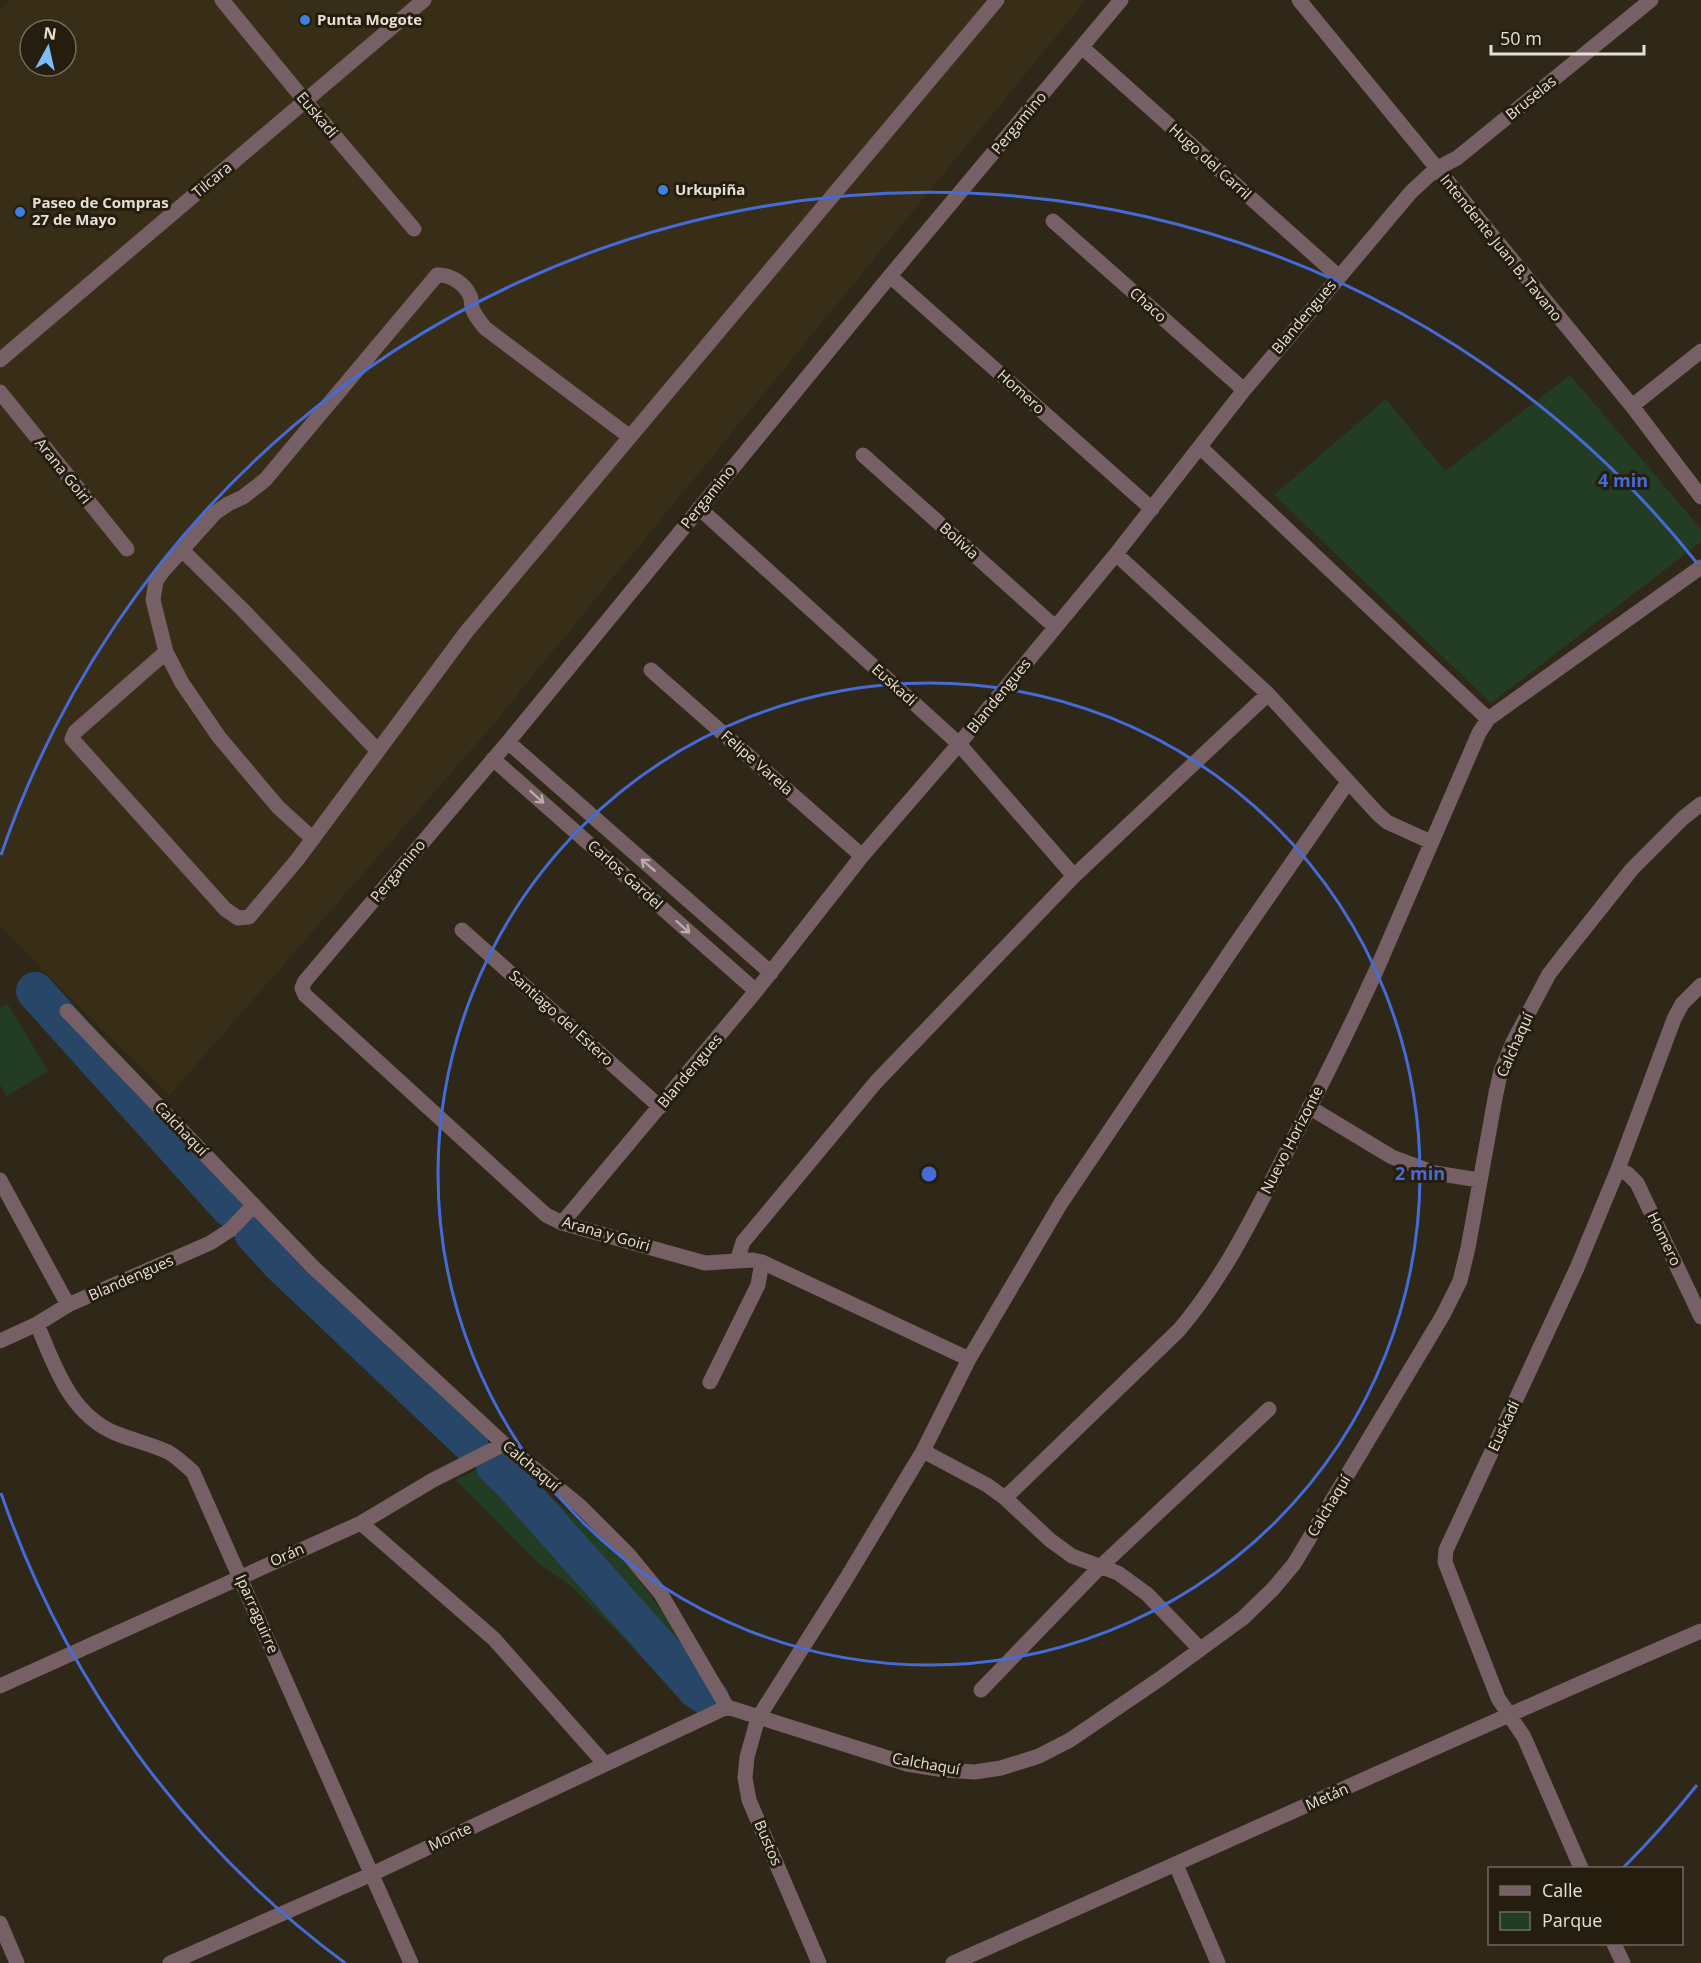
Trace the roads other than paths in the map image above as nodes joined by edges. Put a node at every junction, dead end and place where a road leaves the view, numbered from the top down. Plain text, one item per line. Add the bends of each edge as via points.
1 (222, 0) edge
2 (424, 0) edge
3 (997, 0) edge
4 (1121, 0) edge
5 (1299, 0) edge
6 (1651, 0) edge
7 (1083, 48) junction
8 (305, 101) junction
9 (1437, 169) junction
10 (1053, 221) dead end
11 (414, 229) dead end
12 (890, 276) junction
13 (1338, 276) junction
14 (1701, 351) edge
15 (0, 360) edge
16 (1244, 390) junction
17 (0, 392) edge
18 (1632, 406) junction
19 (630, 437) junction
20 (1200, 447) junction
21 (863, 455) dead end
22 (1701, 497) edge
23 (699, 508) junction
24 (1152, 509) junction
25 (127, 549) dead end
26 (182, 550) junction
27 (1116, 554) junction
28 (1701, 567) edge
29 (1055, 627) junction
30 (166, 652) junction
31 (651, 670) dead end
32 (1268, 694) junction
33 (1488, 719) junction
34 (507, 742) junction
35 (959, 744) junction
36 (378, 751) junction
37 (493, 759) junction
38 (1348, 782) junction
39 (1701, 804) edge
40 (313, 838) junction
41 (1431, 842) junction
42 (862, 856) junction
43 (1074, 876) junction
44 (462, 930) dead end
45 (771, 973) junction
46 (1701, 985) edge
47 (756, 991) junction
48 (305, 995) joint
49 (67, 1011) dead end
50 (660, 1107) junction
51 (1310, 1107) junction
52 (1618, 1169) junction
53 (0, 1179) edge
54 (1479, 1180) junction
55 (254, 1205) junction
56 (562, 1223) junction
57 (737, 1261) junction
58 (762, 1262) junction
59 (68, 1305) junction
60 (1701, 1317) edge
61 (37, 1324) junction
62 (0, 1341) edge
63 (969, 1359) junction
64 (710, 1382) dead end
65 (1269, 1409) dead end
66 (504, 1444) junction
67 (923, 1451) junction
68 (1005, 1498) junction
69 (362, 1523) junction
70 (1100, 1567) junction
71 (240, 1576) junction
72 (1701, 1631) edge
73 (1200, 1649) junction
74 (0, 1686) edge
75 (981, 1690) dead end
76 (727, 1707) junction
77 (1508, 1715) junction
78 (758, 1718) junction
79 (605, 1764) junction
80 (1176, 1865) junction
81 (1580, 1867) edge
82 (372, 1874) junction
83 (0, 1923) edge
84 (1614, 1945) edge
85 (17, 1963) edge
86 (170, 1963) edge
87 (411, 1963) edge
88 (819, 1963) edge
89 (953, 1963) edge
90 (1218, 1963) edge
91 (1623, 1963) edge

1 - 8 street, Euskadi
2 - 8 street, Tilcara
3 - 19 street
4 - 7 street, Pergamino
5 - 9 street, Intendente Juan B. Tavano
6 - 9 street, Bruselas via 1456,158
7 - 12 street, Pergamino
7 - 13 street, Hugo del Carril
8 - 11 street, Euskadi
8 - 15 street, Tilcara
9 - 13 street, Blandengues via 1411,192
9 - 18 street, Intendente Juan B. Tavano
10 - 16 street, Chaco
12 - 23 street, Pergamino
12 - 24 street, Homero
13 - 16 street, Blandengues
14 - 18 street
16 - 20 street, Blandengues
17 - 25 street, Arana Goiri
18 - 22 street, Intendente Juan B. Tavano
19 - 26 street via 485,328 462,285 445,274 437,275 265,480 214,513
19 - 36 street via 467,631
20 - 24 street, Blandengues
20 - 33 street
21 - 29 street, Bolivia
23 - 34 street, Pergamino
23 - 35 street, Euskadi
24 - 27 street, Blandengues
26 - 30 street via 156,581 153,600
26 - 36 street
27 - 29 street, Blandengues
27 - 32 street
28 - 33 street
29 - 35 street, Blandengues
30 - 40 street via 219,737 278,807
30 - 40 street via 75,732 72,739 225,909 238,918 249,917
31 - 42 street, Felipe Varela
32 - 38 street
32 - 43 street
33 - 41 street, Nuevo Horizonte
34 - 37 street, Pergamino
45 -> 34 street, Carlos Gardel
35 - 42 street, Blandengues
35 - 43 street, Euskadi
36 - 40 street
37 -> 47 street, Carlos Gardel
37 - 48 street, Pergamino via 305,981
38 - 41 street via 1387,822
38 - 63 street, Bustos via 1061,1203
39 - 54 street, Calchaquí via 1632,869 1549,974 1501,1071
41 - 51 street, Nuevo Horizonte via 1375,972
42 - 45 street, Blandengues
43 - 57 street via 876,1082 743,1242
44 - 50 street, Santiago del Estero
45 - 47 street, Blandengues
46 - 52 street, Euskadi via 1682,1004 1674,1020
47 - 50 street, Blandengues
48 - 56 street, Arana y Goiri via 546,1215
49 - 55 street, Calchaquí
50 - 56 street, Blandengues
51 - 54 street via 1392,1157 1435,1173
51 - 68 street, Nuevo Horizonte via 1242,1237 1200,1306
52 - 60 street, Homero via 1637,1183
52 - 77 street, Euskadi via 1577,1268 1446,1550 1445,1562
53 - 59 street
54 - 73 street, Calchaquí via 1460,1281 1365,1447 1294,1564 1243,1618
55 - 59 street, Blandengues via 230,1230 210,1243
55 - 66 street, Calchaquí via 313,1267
56 - 57 street, Arana y Goiri via 705,1263
57 - 58 street, Arana y Goiri
58 - 63 street, Arana y Goiri
58 - 64 street via 758,1285
59 - 61 street, Blandengues
61 - 62 street, Blandengues
61 - 71 street, Iparraguirre via 66,1389 84,1414 113,1432 168,1452 193,1472
63 - 67 street, Bustos
65 - 70 street
66 - 69 street, Orán via 433,1480
66 - 76 street, Calchaquí via 580,1506 628,1554 661,1594
67 - 68 street
67 - 78 street, Bustos
68 - 70 street via 1072,1556
69 - 71 street, Orán
69 - 79 street via 494,1639
70 - 73 street via 1118,1573 1148,1594
70 - 75 street
71 - 74 street, Orán
71 - 82 street, Iparraguirre
72 - 77 street, Metán
73 - 78 street, Calchaquí via 1070,1740 1039,1756 1001,1768 975,1772 907,1764
76 - 78 street, Calchaquí
76 - 79 street, Monte
77 - 80 street, Metán
77 - 81 street, Euskadi via 1524,1737
78 - 88 street, Bustos via 747,1756 749,1800
79 - 82 street, Monte
80 - 89 street, Metán
80 - 90 street
82 - 86 street, Monte
82 - 87 street, Iparraguirre
83 - 85 street
84 - 91 street

